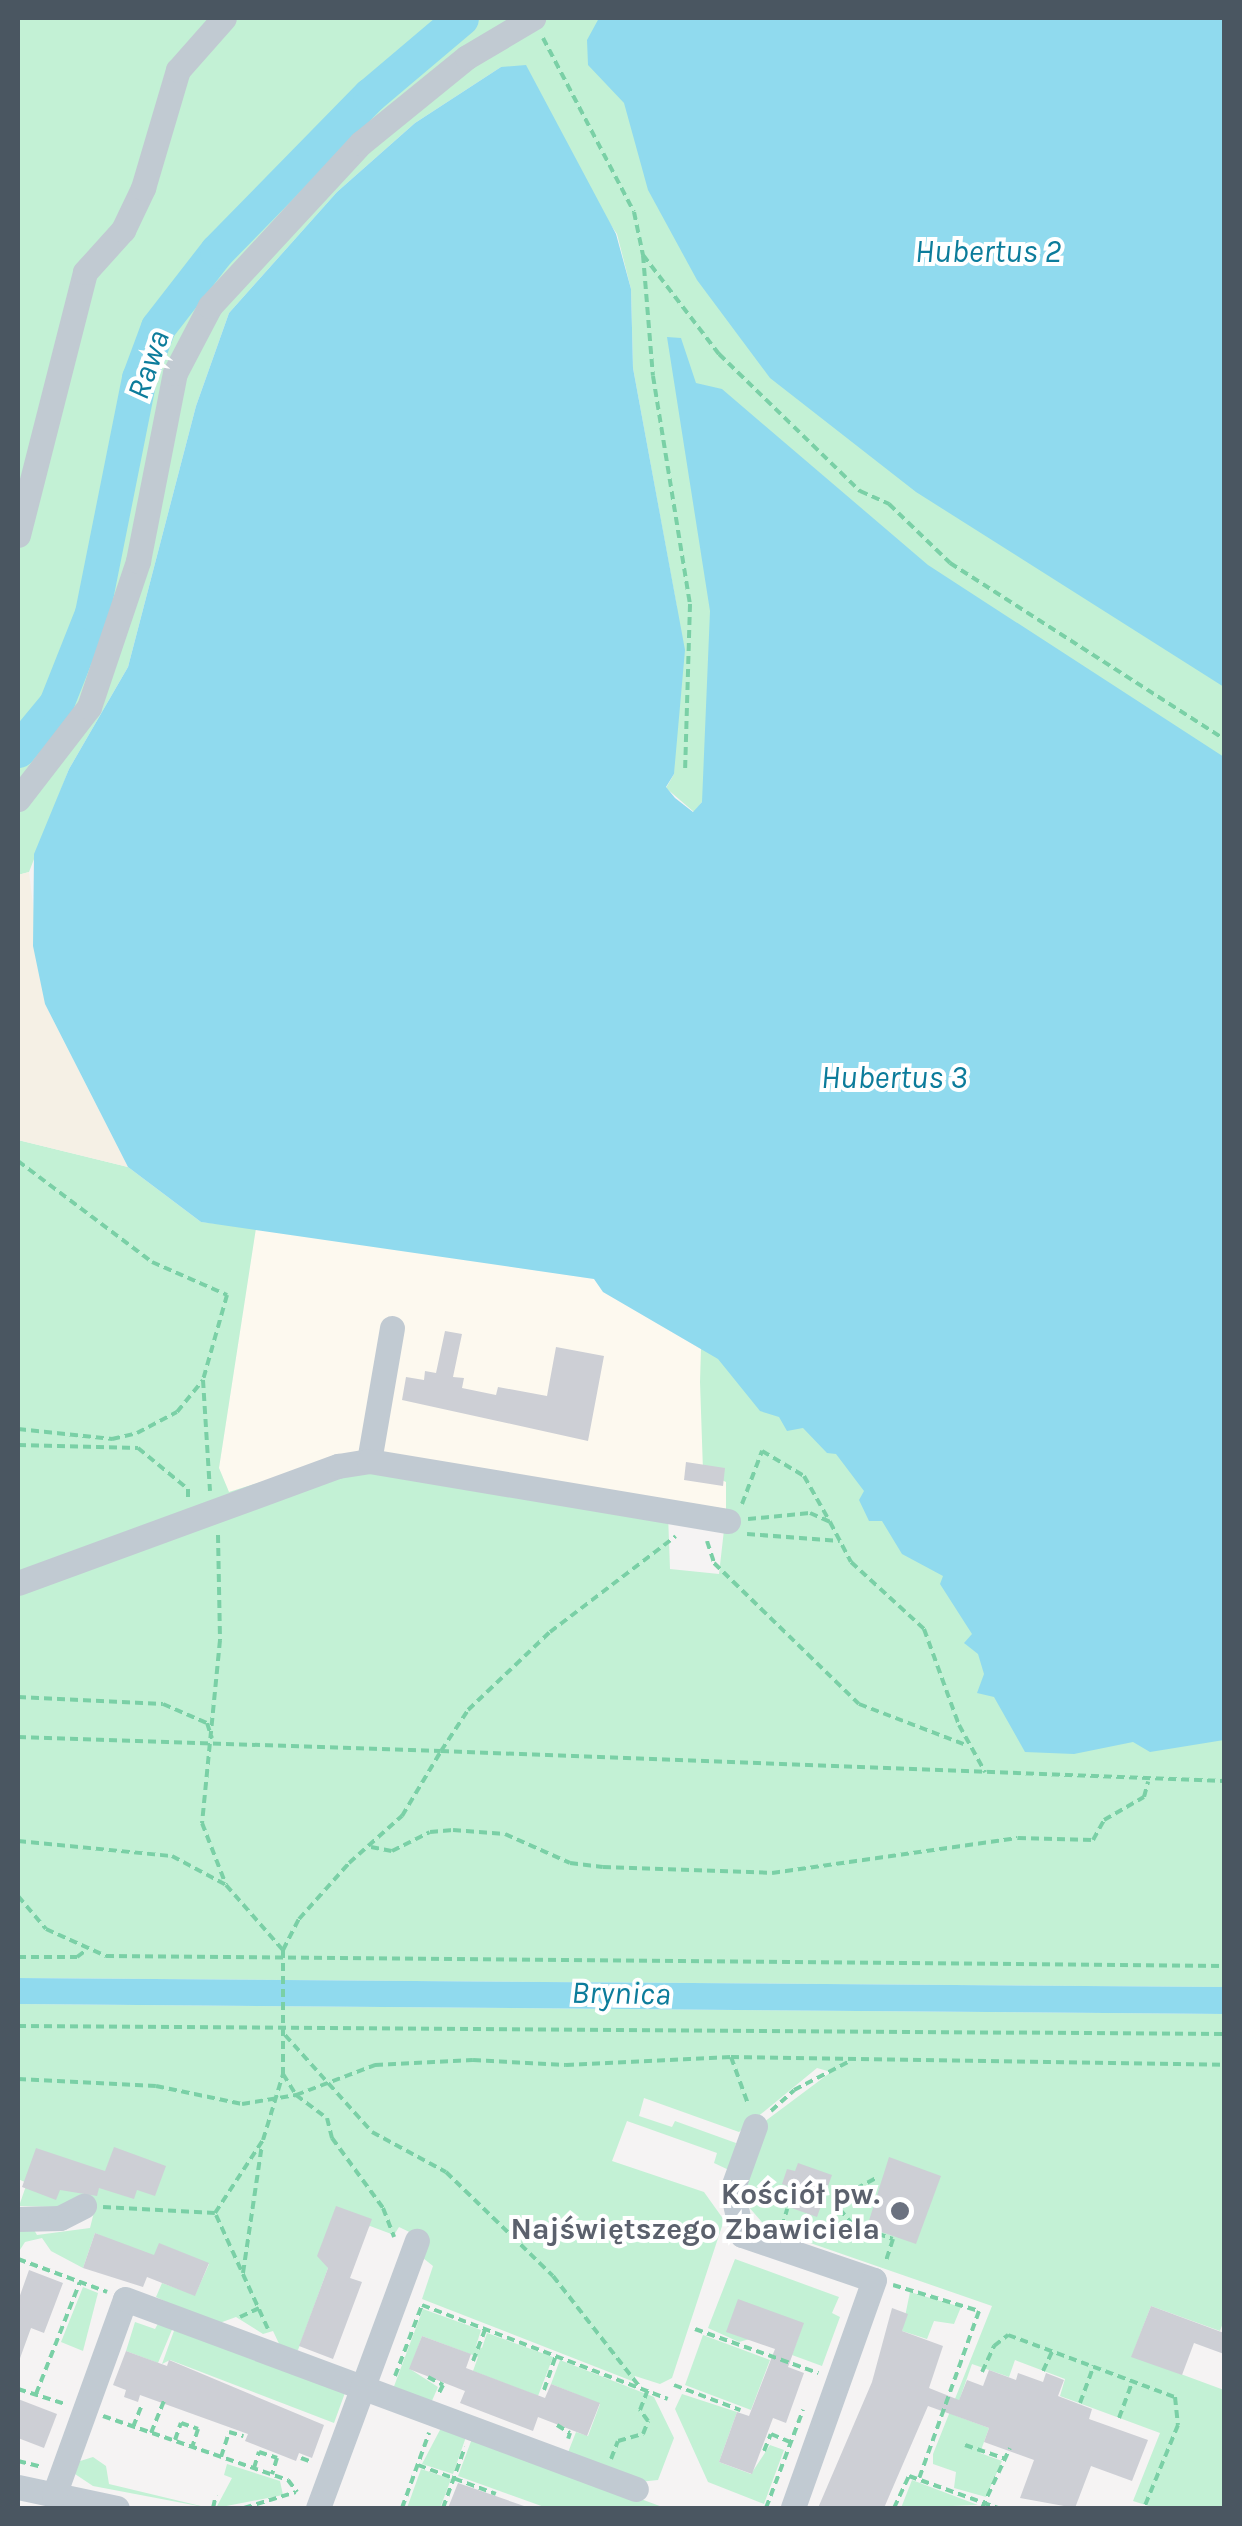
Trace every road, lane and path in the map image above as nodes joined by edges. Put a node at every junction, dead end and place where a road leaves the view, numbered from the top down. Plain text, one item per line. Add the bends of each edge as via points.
1 (224, 18) edge
2 (533, 18) edge
3 (643, 255) junction
4 (18, 535) edge
5 (1224, 739) edge
6 (685, 771) dead end
7 (18, 798) edge
8 (18, 1161) edge
9 (24, 1166) junction
10 (18, 1169) edge
11 (392, 1328) dead end
12 (203, 1380) junction
13 (18, 1429) edge
14 (18, 1445) edge
15 (369, 1461) junction
16 (213, 1505) junction
17 (700, 1517) junction
18 (188, 1519) junction
19 (830, 1522) junction
20 (729, 1527) joint
21 (840, 1541) junction
22 (18, 1583) edge
23 (18, 1697) edge
24 (18, 1738) edge
25 (214, 1745) junction
26 (969, 1746) junction
27 (441, 1751) junction
28 (986, 1773) junction
29 (1148, 1781) junction
30 (1224, 1781) edge
31 (18, 1841) edge
32 (370, 1847) junction
33 (226, 1885) junction
34 (18, 1896) edge
35 (85, 1951) junction
36 (284, 1955) junction
37 (18, 1956) edge
38 (1224, 1966) edge
39 (18, 2026) edge
40 (285, 2029) junction
41 (1224, 2034) edge
42 (732, 2057) junction
43 (852, 2060) junction
44 (1224, 2065) edge
45 (283, 2074) junction
46 (328, 2078) junction
47 (18, 2079) edge
48 (296, 2095) junction
49 (272, 2101) junction
50 (755, 2126) junction
51 (264, 2140) junction
52 (878, 2177) dead end
53 (128, 2197) dead end
54 (84, 2206) joint
55 (127, 2207) junction
56 (787, 2209) dead end
57 (215, 2213) junction
58 (18, 2219) edge
59 (853, 2224) junction
60 (780, 2237) junction
61 (417, 2241) joint
62 (18, 2259) edge
63 (242, 2274) junction
64 (876, 2280) junction
65 (80, 2282) junction
66 (125, 2299) junction
67 (258, 2308) junction
68 (237, 2318) dead end
69 (486, 2328) junction
70 (696, 2329) dead end
71 (269, 2330) dead end
72 (1053, 2350) junction
73 (556, 2355) junction
74 (473, 2360) dead end
75 (1094, 2366) junction
76 (1043, 2370) dead end
77 (982, 2372) dead end
78 (428, 2376) dead end
79 (828, 2377) junction
80 (1133, 2380) junction
81 (442, 2385) dead end
82 (639, 2386) junction
83 (674, 2386) dead end
84 (18, 2389) edge
85 (648, 2389) junction
86 (544, 2390) dead end
87 (810, 2390) dead end
88 (375, 2392) junction
89 (35, 2395) junction
90 (668, 2399) dead end
91 (164, 2400) dead end
92 (1080, 2403) dead end
93 (141, 2407) dead end
94 (804, 2407) dead end
95 (82, 2409) junction
96 (740, 2410) dead end
97 (1119, 2418) dead end
98 (557, 2424) dead end
99 (134, 2427) junction
100 (152, 2433) junction
101 (570, 2433) dead end
102 (243, 2436) dead end
103 (468, 2438) dead end
104 (174, 2441) junction
105 (790, 2442) junction
106 (965, 2445) dead end
107 (192, 2447) junction
108 (1010, 2448) dead end
109 (764, 2452) dead end
110 (422, 2453) dead end
111 (220, 2457) junction
112 (1006, 2459) junction
113 (418, 2465) junction
114 (254, 2468) junction
115 (272, 2474) junction
116 (606, 2476) junction
117 (454, 2477) junction
118 (919, 2479) junction
119 (18, 2487) edge
120 (636, 2489) dead end
121 (297, 2492) junction
122 (496, 2494) dead end
123 (54, 2495) junction
124 (216, 2495) dead end
125 (314, 2503) edge
126 (989, 2505) junction
127 (404, 2507) edge
128 (116, 2508) edge
129 (213, 2508) edge
130 (244, 2508) edge
131 (443, 2508) edge
132 (766, 2508) edge
133 (793, 2508) edge
134 (894, 2508) edge
135 (982, 2508) edge
136 (998, 2508) edge
137 (1144, 2508) edge

1 - 4 street via 178,70 123,230 85,272
2 - 3 path via 634,212
2 - 7 street via 467,57 361,143 210,306 175,373 138,561 89,706
3 - 5 path via 718,354 860,492 889,504 950,563
3 - 6 path via 655,394 690,604
8 - 9 path
9 - 10 path
9 - 12 path via 152,1262 227,1295
11 - 15 street
12 - 13 path via 176,1412 136,1433 112,1439
12 - 16 path
14 - 18 path via 138,1448 188,1489
15 - 16 street
15 - 17 street
16 - 18 street
16 - 25 path via 220,1640
17 - 20 street
17 - 26 path via 714,1562 859,1704
17 - 27 path via 550,1632 468,1710
18 - 22 street
19 - 19 path via 804,1476 762,1451 744,1486 738,1520 810,1514
19 - 21 path
20 - 21 path
21 - 26 path via 852,1562 924,1629
23 - 25 path via 186,1710 207,1722
24 - 25 path
25 - 27 path
25 - 33 path via 202,1823
26 - 28 path
27 - 28 path
27 - 32 path via 402,1816
28 - 29 path
29 - 30 path
29 - 32 path via 1144,1797 1104,1820 1093,1840 1018,1838 772,1873 570,1863 505,1834 453,1830 430,1832 392,1850
31 - 33 path via 172,1856
32 - 36 path via 299,1919
33 - 36 path
34 - 35 path via 46,1929
35 - 36 path
35 - 37 path via 77,1957
36 - 38 path
36 - 40 path
39 - 40 path
40 - 41 path
40 - 45 path
40 - 46 path
42 - 43 path
42 - 46 path via 376,2065
42 - 50 path
43 - 44 path
43 - 50 path via 794,2090
45 - 48 path
45 - 49 path
46 - 48 path
46 - 82 path via 372,2132 446,2172 553,2276
47 - 49 path via 156,2086 242,2104
48 - 49 path
48 - 61 path via 327,2118 332,2138 383,2208 391,2236
49 - 51 path
50 - 60 street via 732,2190 742,2235
51 - 57 path
51 - 63 path
52 - 59 path via 830,2200
53 - 55 path
54 - 55 path
54 - 58 street via 60,2218
55 - 57 path
56 - 60 path
57 - 63 path
59 - 60 path
59 - 64 path via 893,2239
60 - 64 street
61 - 88 street
62 - 65 path
63 - 67 path
64 - 79 street
64 - 118 path via 979,2311
65 - 66 path
65 - 89 path
66 - 88 street
66 - 95 street
67 - 68 path
67 - 71 path
69 - 73 path
69 - 74 path
69 - 88 path via 422,2305
70 - 79 path
72 - 75 path
72 - 76 path
72 - 77 path via 1008,2335 994,2346
73 - 82 path
73 - 86 path
75 - 80 path
75 - 92 path
78 - 81 path
79 - 87 path
79 - 133 street
80 - 97 path
80 - 137 path via 1175,2397 1178,2425
82 - 85 path
83 - 96 path
84 - 89 path
85 - 90 path
85 - 116 path via 640,2410 648,2421 643,2434 618,2441
88 - 116 street
88 - 125 street
89 - 95 path
91 - 100 path
93 - 99 path
94 - 105 path
95 - 99 path
95 - 123 street
98 - 101 path
99 - 100 path
100 - 104 path
102 - 111 path via 229,2432
103 - 117 path
104 - 107 path
104 - 107 path via 181,2423 198,2429
105 - 109 path via 771,2434
105 - 132 path
106 - 112 path
107 - 111 path
108 - 112 path
110 - 113 path
111 - 114 path
112 - 126 path
113 - 117 path
113 - 127 path
114 - 115 path
114 - 115 path via 259,2452 278,2458
115 - 121 path
116 - 120 street
117 - 122 path
117 - 131 path
118 - 126 path
118 - 134 path via 908,2476
119 - 123 street
121 - 125 path
121 - 130 path
123 - 128 street
124 - 129 path
126 - 135 path
126 - 136 path

